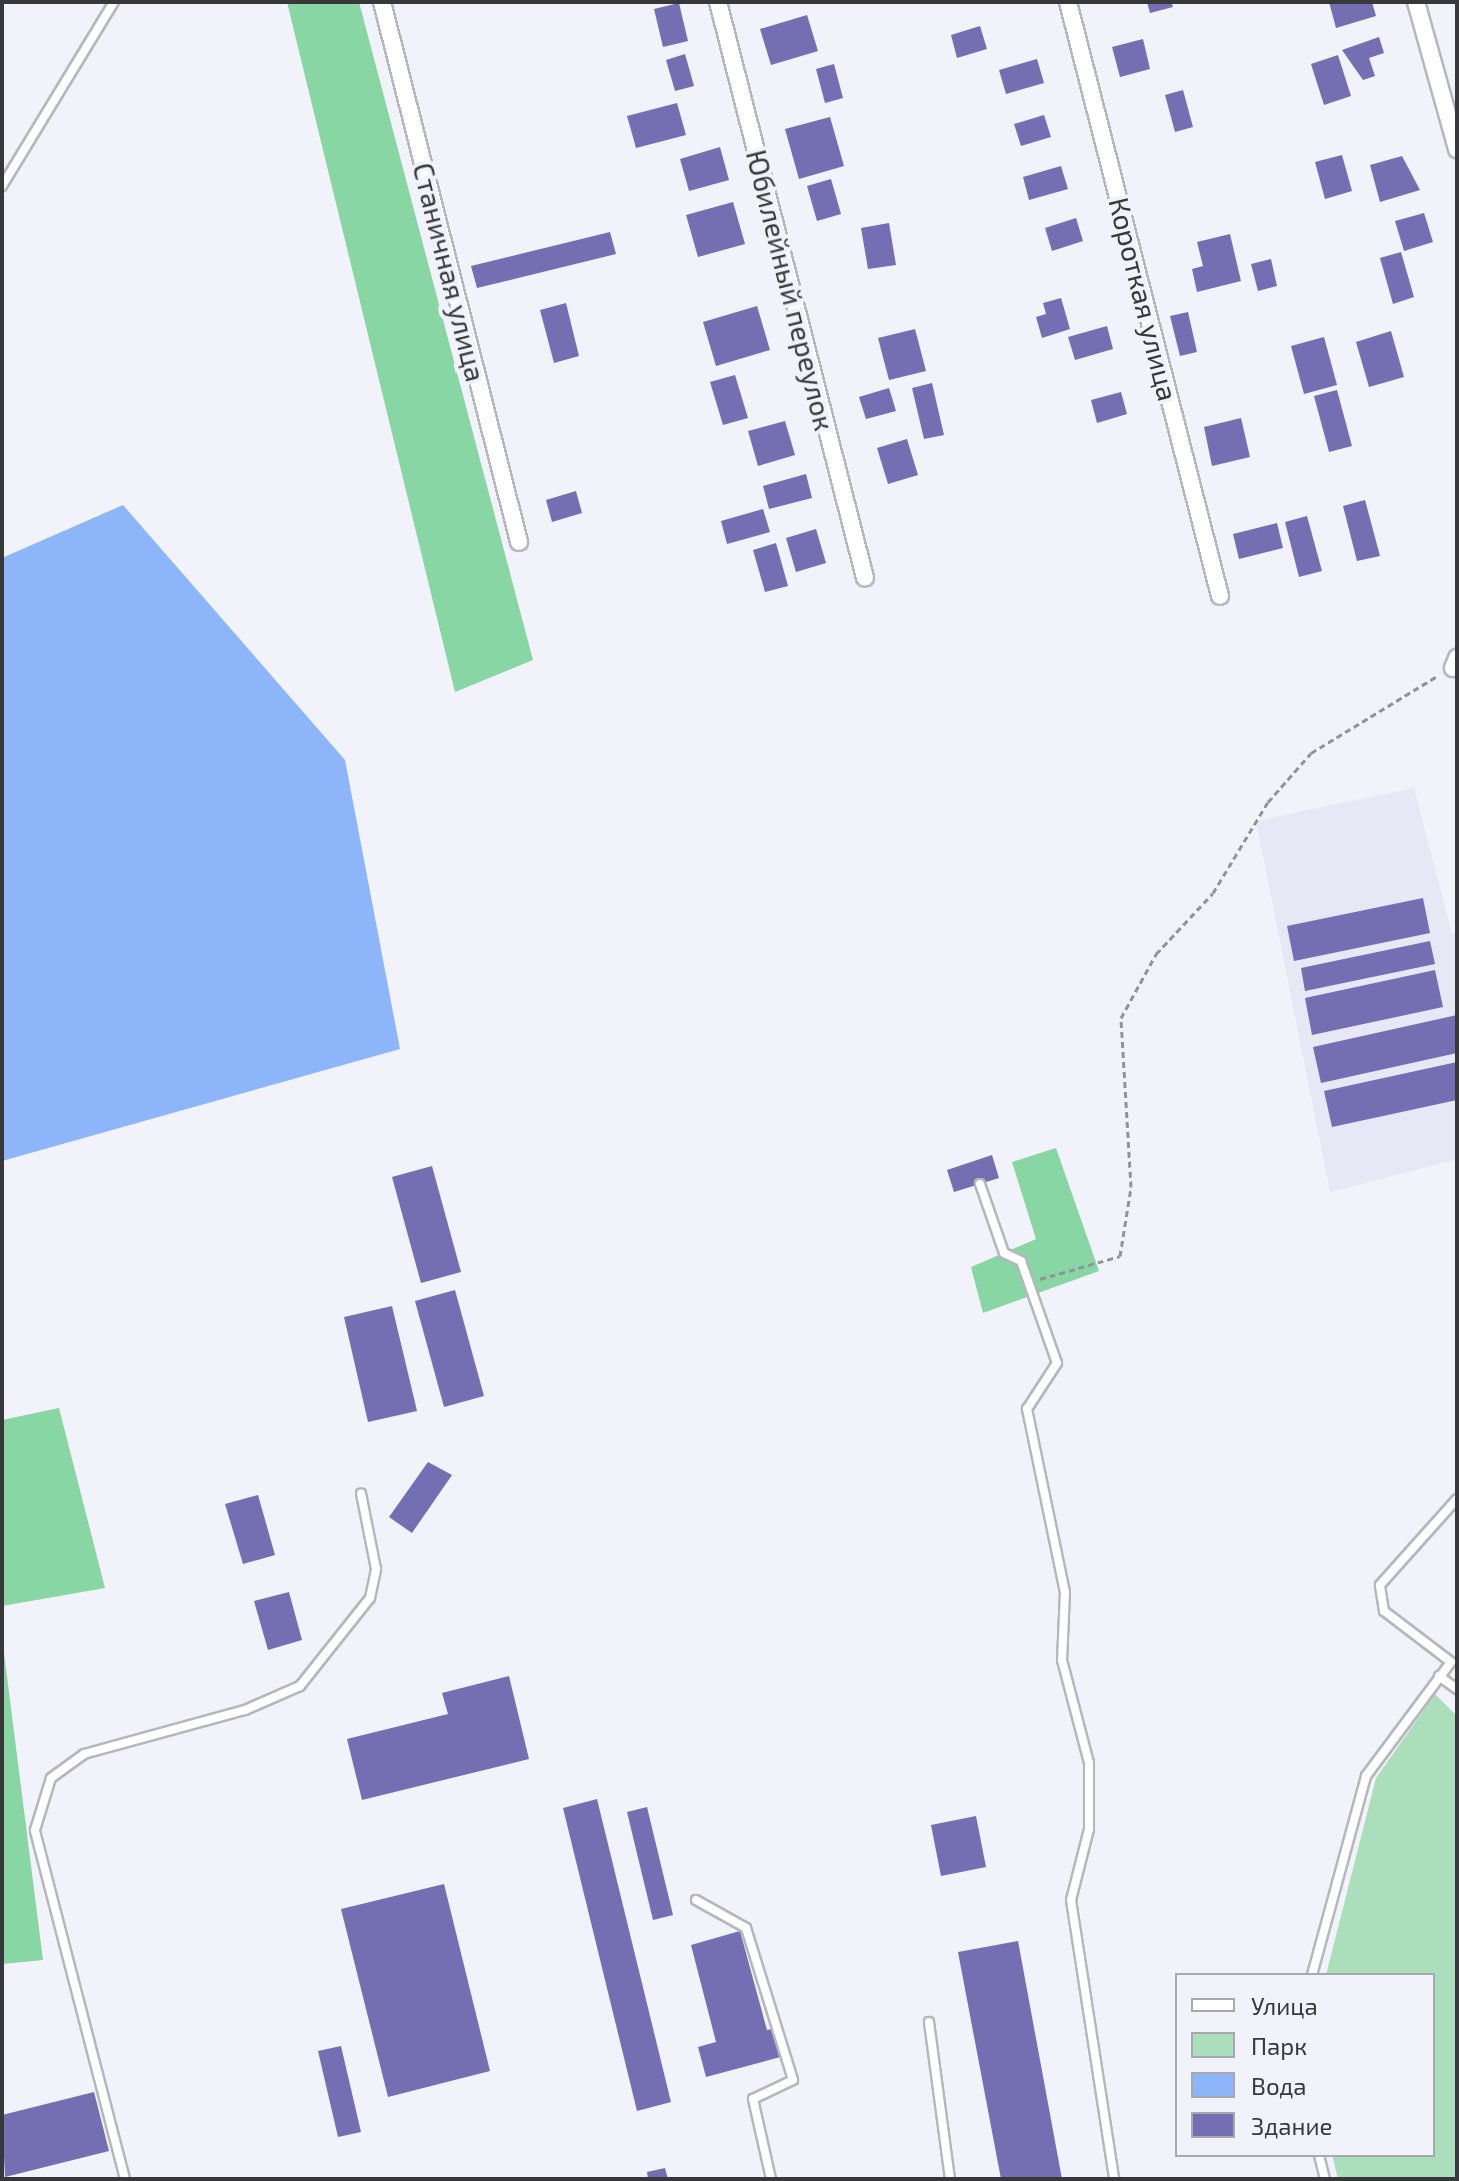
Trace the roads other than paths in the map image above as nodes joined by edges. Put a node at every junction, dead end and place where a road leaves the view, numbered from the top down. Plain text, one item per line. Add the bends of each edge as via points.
1 (114, 2) edge
2 (382, 2) edge
3 (718, 2) edge
4 (1068, 2) edge
5 (1416, 2) edge
6 (1457, 149) edge
7 (2, 186) edge
8 (519, 542) dead end
9 (865, 578) dead end
10 (1220, 596) dead end
11 (980, 1184) dead end
12 (361, 1493) dead end
13 (1457, 1499) edge
14 (1439, 1676) junction
15 (1457, 1689) edge
16 (696, 1900) dead end
17 (1313, 1973) edge
18 (929, 2022) dead end
19 (1320, 2157) edge
20 (125, 2179) edge
21 (771, 2179) edge
22 (950, 2179) edge
23 (1114, 2179) edge
24 (1325, 2179) edge

1 - 7 lane
2 - 8 street, Станичная улица
3 - 9 street, Юбилейный переулок
4 - 10 street, Короткая улица
5 - 6 street
11 - 23 lane via 1004,1253 1021,1261 1057,1363 1027,1409 1065,1592 1062,1660 1089,1763 1089,1829 1071,1900
12 - 20 lane via 376,1569 370,1598 300,1686 245,1710 84,1754 51,1778 35,1830
13 - 14 lane via 1380,1585 1384,1611 1451,1662
14 - 15 lane
14 - 17 lane via 1366,1776
16 - 21 lane via 746,1928 793,2080 753,2099
18 - 22 lane
19 - 24 lane

